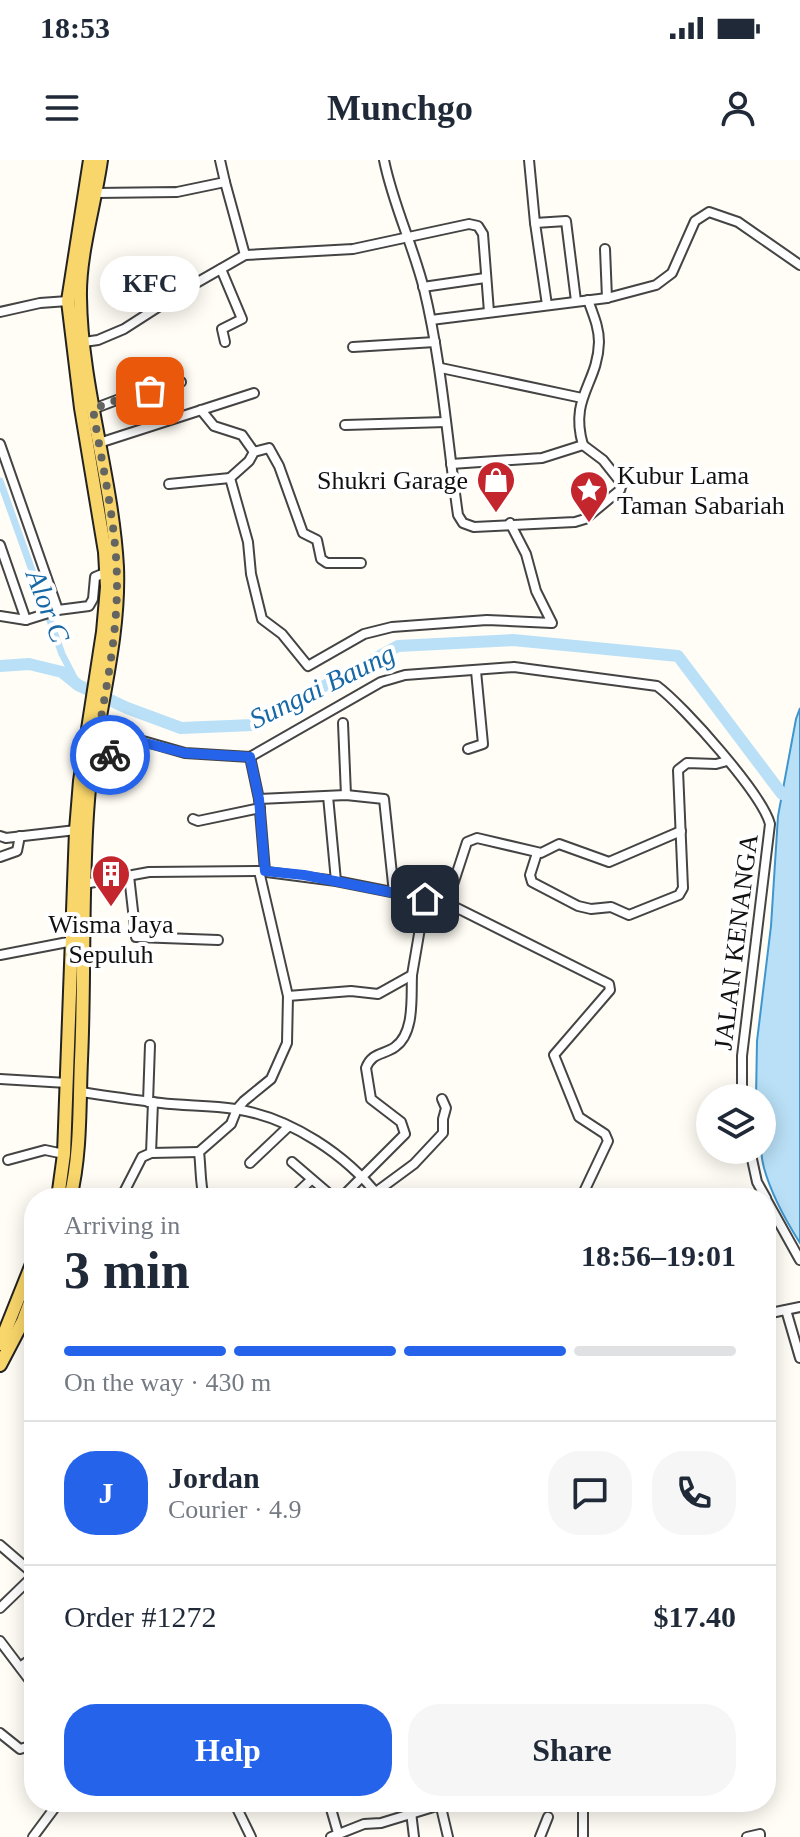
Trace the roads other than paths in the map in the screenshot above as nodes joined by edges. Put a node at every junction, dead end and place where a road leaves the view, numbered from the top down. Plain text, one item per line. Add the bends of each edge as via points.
1 (90, 160) edge
2 (101, 160) edge
3 (220, 160) edge
4 (384, 160) edge
5 (529, 160) edge
6 (225, 182) junction
7 (96, 193) junction
8 (535, 223) junction
9 (408, 238) junction
10 (605, 249) dead end
11 (245, 255) junction
12 (800, 265) edge
13 (221, 269) junction
14 (485, 278) junction
15 (423, 287) junction
16 (607, 298) junction
17 (588, 300) junction
18 (68, 301) junction
19 (576, 301) junction
20 (547, 305) junction
21 (0, 312) edge
22 (489, 312) junction
23 (431, 320) junction
24 (76, 322) junction
25 (84, 342) junction
26 (225, 342) dead end
27 (435, 342) junction
28 (353, 347) dead end
29 (441, 368) junction
30 (181, 382) dead end
31 (254, 393) dead end
32 (582, 398) junction
33 (93, 409) junction
34 (201, 410) junction
35 (446, 422) junction
36 (345, 425) dead end
37 (99, 443) junction
38 (0, 444) edge
39 (583, 445) junction
40 (254, 452) junction
41 (451, 464) junction
42 (230, 478) junction
43 (169, 484) dead end
44 (510, 523) junction
45 (0, 545) edge
46 (361, 563) dead end
47 (107, 572) junction
48 (56, 610) junction
49 (0, 616) edge
50 (30, 619) junction
51 (103, 669) junction
52 (476, 671) junction
53 (343, 723) dead end
54 (94, 729) junction
55 (468, 749) dead end
56 (250, 757) junction
57 (727, 761) junction
58 (91, 778) junction
59 (346, 795) junction
60 (328, 796) junction
61 (260, 803) junction
62 (193, 819) dead end
63 (76, 830) junction
64 (681, 831) junction
65 (0, 836) edge
66 (20, 836) junction
67 (537, 853) junction
68 (0, 857) edge
69 (262, 871) junction
70 (129, 876) junction
71 (336, 881) junction
72 (84, 884) junction
73 (394, 893) junction
74 (425, 899) junction
75 (447, 903) junction
76 (218, 940) dead end
77 (73, 941) junction
78 (0, 955) edge
79 (412, 975) junction
80 (288, 996) junction
81 (150, 1045) dead end
82 (75, 1063) junction
83 (0, 1079) edge
84 (67, 1083) junction
85 (742, 1084) edge
86 (81, 1092) junction
87 (442, 1099) dead end
88 (150, 1102) junction
89 (237, 1109) junction
90 (288, 1127) junction
91 (199, 1152) junction
92 (151, 1153) junction
93 (64, 1154) junction
94 (8, 1160) dead end
95 (292, 1162) dead end
96 (250, 1163) dead end
97 (753, 1164) edge
98 (362, 1175) junction
99 (311, 1180) junction
100 (59, 1188) edge
101 (71, 1188) edge
102 (126, 1188) edge
103 (201, 1188) edge
104 (302, 1188) edge
105 (321, 1188) edge
106 (350, 1188) edge
107 (372, 1188) edge
108 (386, 1188) edge
109 (586, 1188) edge
110 (760, 1188) edge
111 (776, 1216) edge
112 (800, 1260) edge
113 (24, 1284) edge
114 (800, 1307) edge
115 (786, 1310) junction
116 (776, 1312) edge
117 (24, 1328) edge
118 (0, 1344) edge
119 (800, 1358) edge
120 (0, 1365) edge
121 (0, 1545) edge
122 (24, 1566) edge
123 (24, 1582) edge
124 (0, 1608) edge
125 (0, 1641) edge
126 (24, 1664) edge
127 (20, 1667) junction
128 (24, 1672) edge
129 (0, 1733) edge
130 (24, 1748) edge
131 (52, 1812) edge
132 (239, 1812) edge
133 (331, 1812) edge
134 (411, 1812) joint
135 (442, 1812) edge
136 (583, 1812) edge
137 (548, 1817) dead end
138 (334, 1835) edge
139 (33, 1837) edge
140 (251, 1837) edge
141 (414, 1837) edge
142 (448, 1837) edge
143 (540, 1837) edge
144 (583, 1837) edge
145 (747, 1837) edge
146 (760, 1837) edge

1 - 18 main road
2 - 7 main road
3 - 6 street
4 - 9 street
5 - 8 street
6 - 7 street via 177,192
6 - 11 street
7 - 24 main road
8 - 19 street via 566,221
8 - 20 street
9 - 11 street via 353,249
9 - 14 street via 454,226 478,226
9 - 15 street
10 - 16 street
11 - 13 street
12 - 16 street via 738,222 709,212 695,221 672,273 656,285
13 - 25 street via 124,329
13 - 26 street via 242,319 222,329
14 - 15 street
14 - 22 street
15 - 23 street
16 - 17 street
17 - 19 street
17 - 32 street via 599,342
18 - 21 street
18 - 24 main road
19 - 20 street
20 - 22 street
22 - 23 street
23 - 27 street
24 - 25 main road
24 - 47 main road
25 - 33 main road
27 - 28 street
27 - 29 street
29 - 32 street
29 - 35 street
30 - 33 street
31 - 34 street
32 - 39 street via 578,422
33 - 37 main road
34 - 37 street
34 - 40 street via 214,426 242,435
35 - 36 street
35 - 41 street
37 - 51 main road via 117,564 116,609
38 - 48 street
39 - 41 street via 542,458
39 - 44 street via 617,474 620,490 579,522
40 - 42 street
40 - 46 street via 266,447 273,451 303,533 317,540 322,561
41 - 44 street via 463,523
42 - 43 street
42 - 44 street via 262,619 308,666 364,634 392,627 487,620 552,623
45 - 50 street
47 - 48 street via 95,577 89,606
47 - 51 main road
48 - 50 street
49 - 50 street
51 - 54 main road
52 - 55 street via 483,744
52 - 56 street, JALAN KENANGA via 386,680
52 - 57 street, JALAN KENANGA via 541,669 657,686 677,700
53 - 59 street
54 - 58 main road
54 - 63 main road
56 - 58 street via 185,753 122,737 113,743 104,776
56 - 61 street
57 - 64 street via 679,768
57 - 85 street, JALAN KENANGA via 761,803 770,824
58 - 72 main road
59 - 60 street
59 - 73 street via 385,801
60 - 61 street
60 - 71 street
61 - 62 street
61 - 69 street
63 - 66 street
63 - 77 main road
64 - 67 street via 613,861 559,844
64 - 67 street via 682,892 629,915 611,907 578,906 534,883 530,877
65 - 66 street
66 - 68 street via 17,851
67 - 75 street via 471,838
69 - 70 street
69 - 71 street
69 - 80 street
70 - 72 street
70 - 76 street via 136,937
71 - 73 street
72 - 82 main road
73 - 74 street
74 - 75 street
74 - 79 street
75 - 109 street via 610,985 554,1055 579,1117 608,1141
77 - 78 street
77 - 82 main road
79 - 80 street via 378,994
79 - 98 street via 405,1036 373,1057 366,1068 373,1103 401,1122 405,1134
80 - 89 street via 287,1043 272,1078
81 - 88 street
82 - 84 main road
82 - 86 main road
83 - 84 street
84 - 93 main road
86 - 88 street
86 - 101 main road
87 - 108 street via 443,1133
88 - 89 street
88 - 92 street
89 - 90 street
89 - 91 street via 231,1124
90 - 96 street
90 - 98 street
91 - 92 street
91 - 103 street
92 - 102 street via 142,1157
93 - 94 street via 45,1150
93 - 100 main road
95 - 99 street
97 - 110 street
98 - 106 street
98 - 107 street
99 - 104 street
99 - 105 street
111 - 112 street
113 - 118 main road
114 - 115 street
115 - 116 street
115 - 119 street
117 - 120 main road
121 - 122 street
123 - 124 street
125 - 127 street
126 - 127 street
127 - 128 street
129 - 130 street
131 - 139 street
132 - 140 street
133 - 138 street
134 - 138 street
134 - 141 street
135 - 142 street
136 - 144 street
137 - 143 street
145 - 146 street

